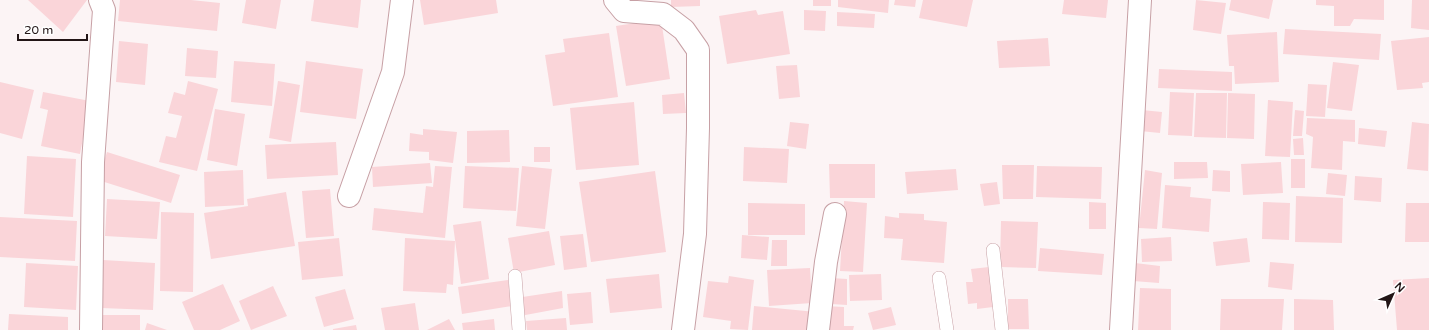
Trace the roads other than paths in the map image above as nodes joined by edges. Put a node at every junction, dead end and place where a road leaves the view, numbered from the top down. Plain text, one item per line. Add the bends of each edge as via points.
1 (100, 0) edge
2 (402, 0) edge
3 (615, 0) edge
4 (1140, 0) edge
5 (349, 196) dead end
6 (835, 214) dead end
7 (993, 250) dead end
8 (515, 276) dead end
9 (939, 278) dead end
10 (91, 330) edge
11 (519, 330) edge
12 (683, 330) edge
13 (818, 330) edge
14 (947, 330) edge
15 (1002, 330) edge
16 (1121, 330) edge

1 - 10 street via 104,10 93,162
2 - 5 street via 393,72
3 - 12 street via 624,11 663,14 684,30 698,50 695,234
4 - 16 street
6 - 13 street
7 - 15 lane
8 - 11 lane
9 - 14 lane

